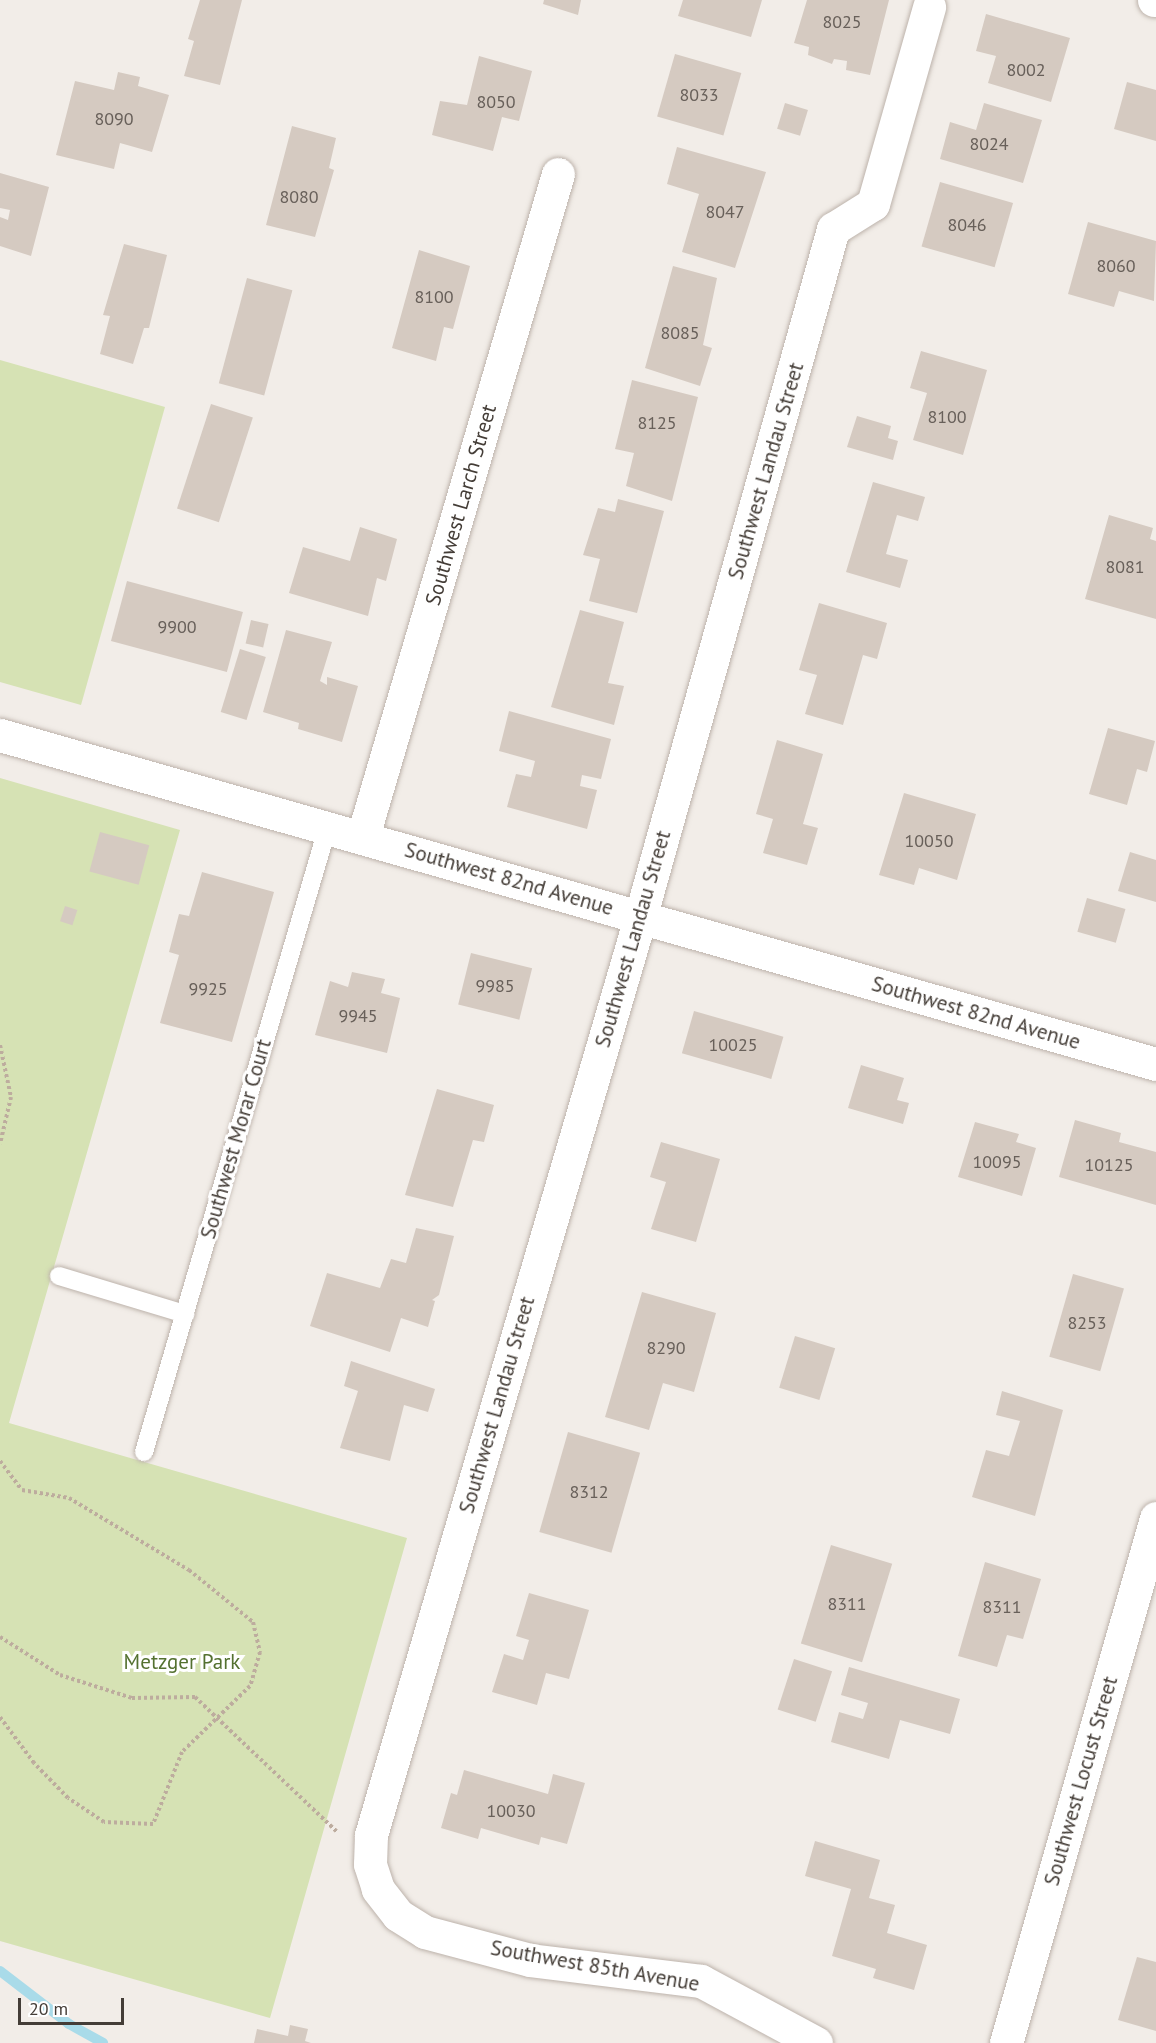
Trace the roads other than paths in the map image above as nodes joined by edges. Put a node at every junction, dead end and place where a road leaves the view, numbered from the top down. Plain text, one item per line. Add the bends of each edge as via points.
1 (929, 7) dead end
2 (558, 174) dead end
3 (0, 735) edge
4 (328, 826) junction
5 (363, 836) junction
6 (640, 918) junction
7 (1156, 1064) edge
8 (59, 1276) dead end
9 (184, 1314) junction
10 (144, 1452) dead end
11 (1156, 1518) edge
12 (374, 1877) joint
13 (816, 2043) edge
14 (1006, 2043) edge

1 - 6 street, Southwest Landau Street via 873,204 833,229
2 - 5 street, Southwest Larch Street
3 - 4 street, Southwest 82nd Avenue
4 - 5 street, Southwest 82nd Avenue
4 - 9 lane, Southwest Morar Court
5 - 6 street, Southwest 82nd Avenue
6 - 7 street, Southwest 82nd Avenue
6 - 12 street, Southwest Landau Street via 371,1835
8 - 9 lane
9 - 10 lane, Southwest Morar Court
11 - 14 street, Southwest Locust Street
12 - 13 street, Southwest 85th Avenue via 398,1916 425,1932 530,1959 701,1981

